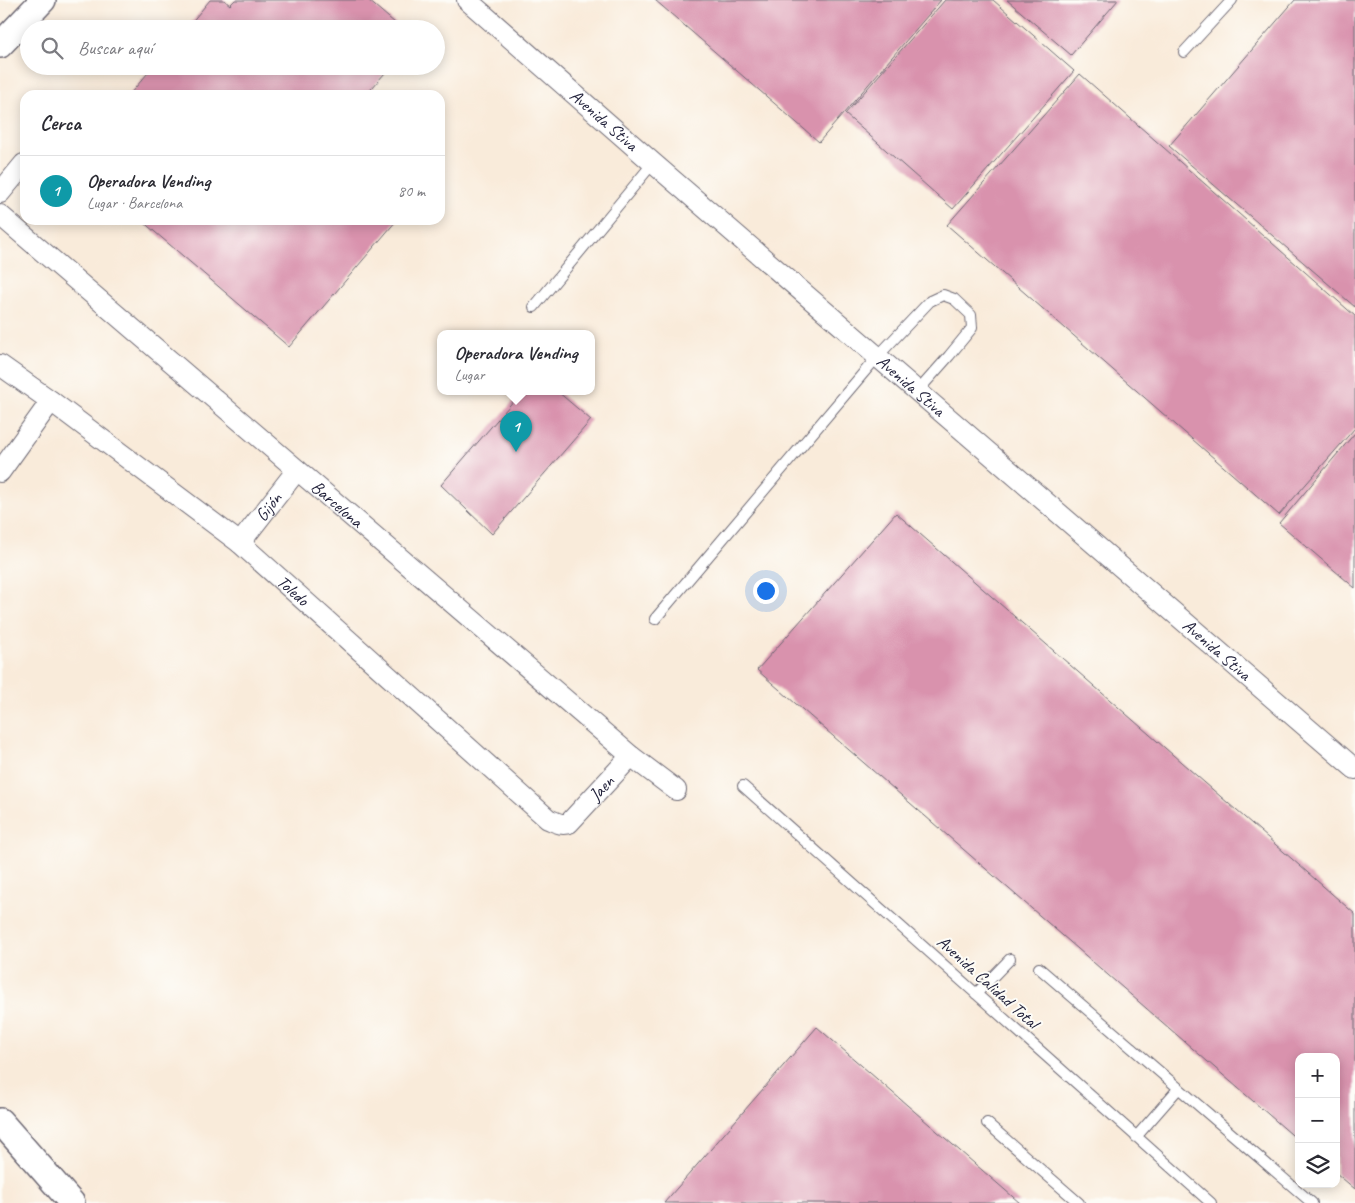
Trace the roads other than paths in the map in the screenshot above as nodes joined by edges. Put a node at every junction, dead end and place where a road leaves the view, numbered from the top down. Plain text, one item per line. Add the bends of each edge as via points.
1 (43, 0) edge
2 (467, 0) edge
3 (1232, 0) edge
4 (23, 20) edge
5 (20, 24) edge
6 (0, 44) edge
7 (1184, 52) dead end
8 (653, 164) junction
9 (20, 169) edge
10 (0, 193) edge
11 (0, 215) edge
12 (534, 306) dead end
13 (877, 357) junction
14 (0, 365) edge
15 (917, 392) junction
16 (51, 401) junction
17 (297, 470) junction
18 (0, 472) edge
19 (240, 543) junction
20 (655, 619) dead end
21 (631, 756) junction
22 (1355, 769) edge
23 (743, 786) dead end
24 (676, 790) dead end
25 (574, 820) joint
26 (1010, 959) dead end
27 (1039, 968) dead end
28 (976, 994) junction
29 (1178, 1089) junction
30 (0, 1121) edge
31 (987, 1123) dead end
32 (1136, 1137) junction
33 (72, 1203) edge
34 (1079, 1203) edge
35 (1211, 1203) edge
36 (1312, 1203) edge

1 - 4 street
2 - 8 street, Avenida Stiva
3 - 7 lane
5 - 6 street
8 - 12 lane
8 - 13 street, Avenida Stiva
9 - 10 street
11 - 17 street, Barcelona
13 - 15 street, Avenida Stiva
13 - 15 lane via 930,301 943,295 954,299 971,315 972,328
13 - 20 lane
14 - 16 street, Toledo
15 - 22 street, Avenida Stiva
16 - 18 street
16 - 19 street, Toledo
17 - 19 street, Gijón
17 - 21 street, Barcelona
19 - 25 street, Toledo via 548,819 564,825
21 - 24 street, Barcelona
21 - 25 street, Jaen
23 - 28 lane, Avenida Calidad Total
26 - 28 lane
27 - 29 lane
28 - 32 lane, Avenida Calidad Total
29 - 32 lane
29 - 36 lane
30 - 33 street
31 - 34 lane
32 - 35 lane, Avenida Calidad Total

